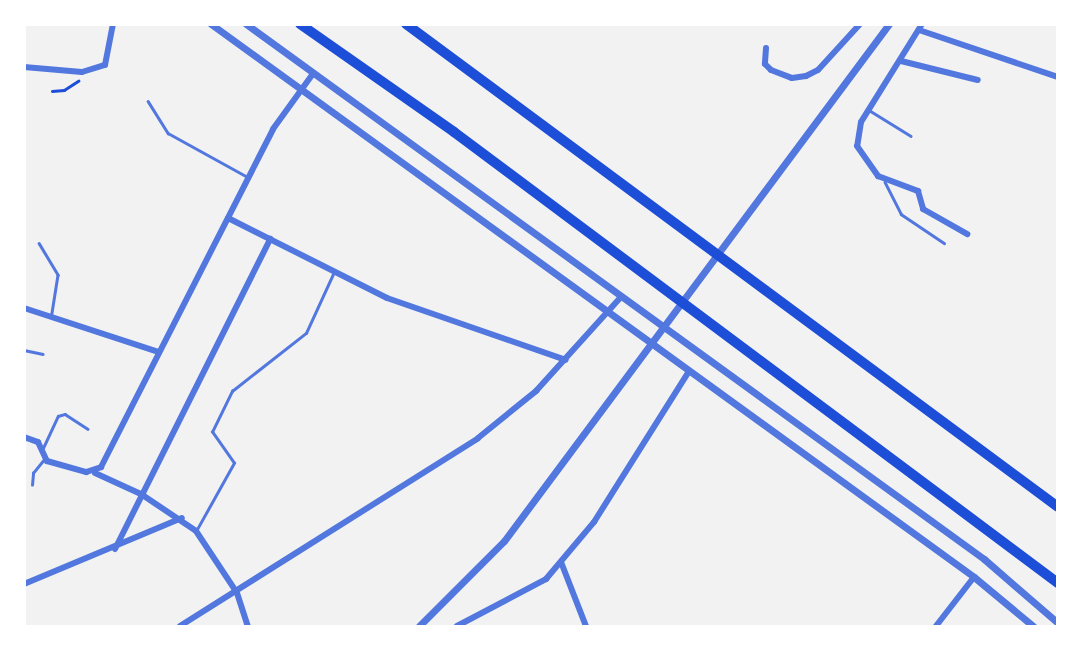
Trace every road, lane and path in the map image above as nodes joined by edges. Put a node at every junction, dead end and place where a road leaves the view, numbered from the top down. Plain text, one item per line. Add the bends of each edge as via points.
1 (113, 24) edge
2 (211, 24) edge
3 (247, 24) edge
4 (299, 24) edge
5 (406, 24) edge
6 (860, 24) edge
7 (889, 24) edge
8 (920, 27) edge
9 (766, 48) dead end
10 (901, 61) junction
11 (24, 67) edge
12 (82, 72) junction
13 (312, 75) junction
14 (1058, 77) edge
15 (978, 80) dead end
16 (302, 89) junction
17 (52, 91) dead end
18 (148, 101) dead end
19 (869, 110) junction
20 (912, 136) dead end
21 (249, 178) junction
22 (886, 182) junction
23 (228, 218) junction
24 (967, 234) dead end
25 (270, 239) junction
26 (38, 243) dead end
27 (944, 243) dead end
28 (335, 271) junction
29 (621, 297) junction
30 (24, 308) edge
31 (609, 312) junction
32 (52, 314) junction
33 (24, 350) edge
34 (159, 352) junction
35 (43, 354) dead end
36 (566, 360) junction
37 (688, 373) junction
38 (88, 429) dead end
39 (24, 437) edge
40 (43, 456) junction
41 (94, 472) junction
42 (32, 485) dead end
43 (141, 494) junction
44 (1058, 507) edge
45 (182, 519) junction
46 (196, 531) junction
47 (115, 549) junction
48 (561, 562) junction
49 (974, 577) junction
50 (1058, 583) edge
51 (24, 584) edge
52 (237, 593) junction
53 (1058, 623) edge
54 (180, 626) edge
55 (248, 626) edge
56 (419, 626) edge
57 (457, 626) edge
58 (586, 626) edge
59 (936, 626) edge
60 (1033, 626) edge

1 - 12 street via 105,65
2 - 16 street
3 - 13 street
4 - 50 highway via 454,132
5 - 44 highway
6 - 9 street via 818,71 806,76 792,78 771,70 765,64
7 - 56 street via 504,541
8 - 10 street
8 - 14 street
10 - 15 street
10 - 19 street
11 - 12 street
12 - 17 path via 75,83
13 - 16 street
13 - 29 street
16 - 21 street via 274,129
16 - 31 street
18 - 21 lane via 169,133
19 - 20 lane
19 - 22 street via 861,122 857,146
21 - 23 street
22 - 24 street via 918,191 923,209
22 - 27 lane via 901,214
23 - 25 street
23 - 34 street
25 - 28 street
25 - 43 street
26 - 32 lane via 58,275
28 - 36 street via 387,298
28 - 46 lane via 306,333 232,391 212,432 234,463
29 - 31 street
29 - 53 street via 984,559
30 - 32 street
31 - 36 street
31 - 37 street
32 - 34 street
33 - 35 lane
34 - 41 street
36 - 52 street via 478,438
37 - 48 street via 594,522
37 - 49 street
38 - 40 lane via 65,414 58,416
39 - 40 street via 38,442
40 - 41 street
40 - 42 lane
41 - 43 street
43 - 45 street
43 - 47 street
45 - 46 street
45 - 47 street
46 - 52 street
47 - 51 street
48 - 57 street via 536,587
48 - 58 street
49 - 59 street
49 - 60 street
52 - 54 street
52 - 55 street

